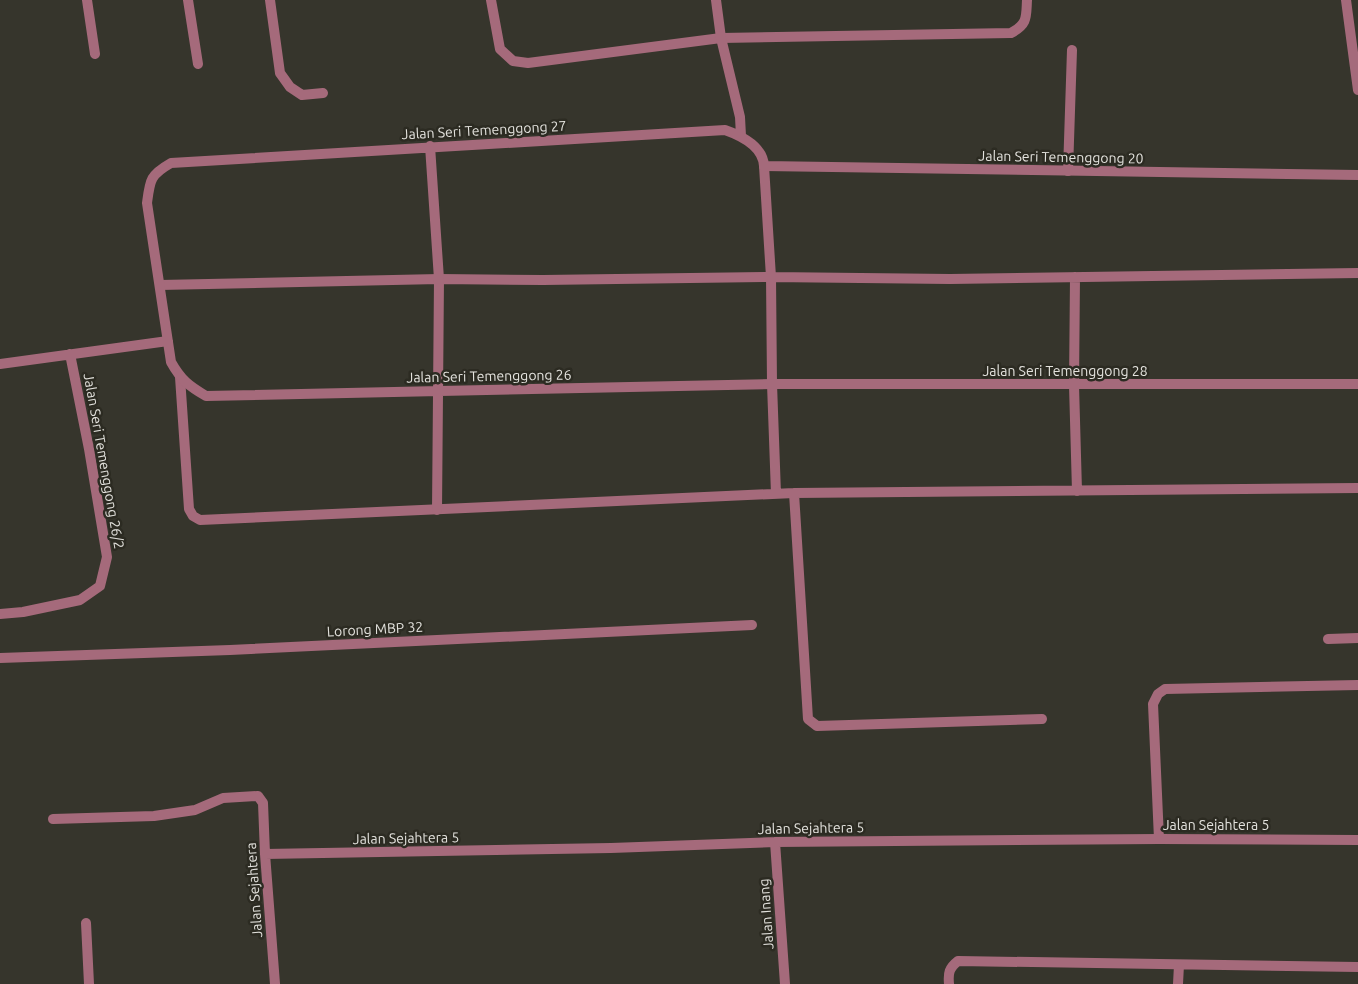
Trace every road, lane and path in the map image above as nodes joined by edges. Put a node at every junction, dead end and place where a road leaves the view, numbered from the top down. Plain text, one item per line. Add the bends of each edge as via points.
1 (87, 0) edge
2 (188, 0) edge
3 (270, 0) edge
4 (491, 0) edge
5 (716, 0) edge
6 (1027, 0) edge
7 (1346, 0) edge
8 (720, 38) junction
9 (1355, 44) edge
10 (1072, 50) dead end
11 (95, 54) dead end
12 (198, 64) dead end
13 (1358, 90) edge
14 (323, 93) dead end
15 (741, 136) junction
16 (430, 146) junction
17 (764, 166) junction
18 (1068, 171) junction
19 (1358, 175) edge
20 (1358, 273) edge
21 (771, 277) junction
22 (1076, 277) junction
23 (439, 279) junction
24 (160, 285) junction
25 (168, 341) junction
26 (70, 354) junction
27 (0, 364) edge
28 (180, 377) junction
29 (772, 384) junction
30 (1358, 384) edge
31 (1074, 385) junction
32 (438, 390) junction
33 (1358, 488) edge
34 (1077, 492) junction
35 (794, 493) junction
36 (776, 494) junction
37 (437, 510) junction
38 (0, 614) edge
39 (752, 625) dead end
40 (1358, 638) edge
41 (1328, 639) dead end
42 (0, 658) edge
43 (1358, 685) edge
44 (1042, 719) dead end
45 (53, 819) dead end
46 (1159, 839) junction
47 (1358, 840) edge
48 (775, 842) junction
49 (265, 854) junction
50 (86, 923) dead end
51 (1179, 965) junction
52 (1358, 967) edge
53 (89, 984) edge
54 (275, 984) edge
55 (785, 984) edge
56 (948, 984) edge
57 (1178, 984) edge

1 - 11 street
2 - 12 street
3 - 14 street via 280,73 290,87 302,95
4 - 8 street via 500,48 513,61 528,63
5 - 8 street
6 - 8 street via 1026,20 1021,28 1011,33
7 - 9 street
8 - 15 street via 740,117
9 - 13 street
10 - 18 street
15 - 16 street, Jalan Seri Temenggong 27 via 725,130
15 - 17 street, Jalan Seri Temenggong 27 via 764,158
16 - 23 street
16 - 24 street, Jalan Seri Temenggong 27 via 171,163 157,171 150,184 147,203
17 - 18 street, Jalan Seri Temenggong 20
17 - 21 street
18 - 19 street, Jalan Seri Temenggong 20
20 - 22 street
21 - 22 street
21 - 23 street
21 - 29 street
22 - 31 street
23 - 24 street
23 - 32 street
24 - 25 street, Jalan Seri Temenggong 27
25 - 26 street
25 - 28 street, Jalan Seri Temenggong 27 via 171,362
26 - 27 street
26 - 38 street, Jalan Seri Temenggong 26/2 via 108,557 100,586 80,600
28 - 32 street, Jalan Seri Temenggong 26 via 206,396
28 - 37 street via 192,516 200,520
29 - 31 street, Jalan Seri Temenggong 28
29 - 32 street, Jalan Seri Temenggong 26
29 - 36 street
30 - 31 street, Jalan Seri Temenggong 28
31 - 34 street
32 - 37 street
33 - 34 street
34 - 35 street
35 - 36 street
35 - 44 street via 808,719 817,726
36 - 37 street
39 - 42 street, Lorong MBP 32
40 - 41 street
43 - 46 street via 1165,689 1158,694 1153,704
45 - 49 street, Jalan Sejahtera via 154,816 195,810 223,798 258,796 263,803
46 - 47 street, Jalan Sejahtera 5
46 - 48 street, Jalan Sejahtera 5
48 - 49 street, Jalan Sejahtera 5
48 - 55 street, Jalan Inang
49 - 54 street, Jalan Sejahtera
50 - 53 street
51 - 52 street
51 - 56 street via 958,961 948,972
51 - 57 street

